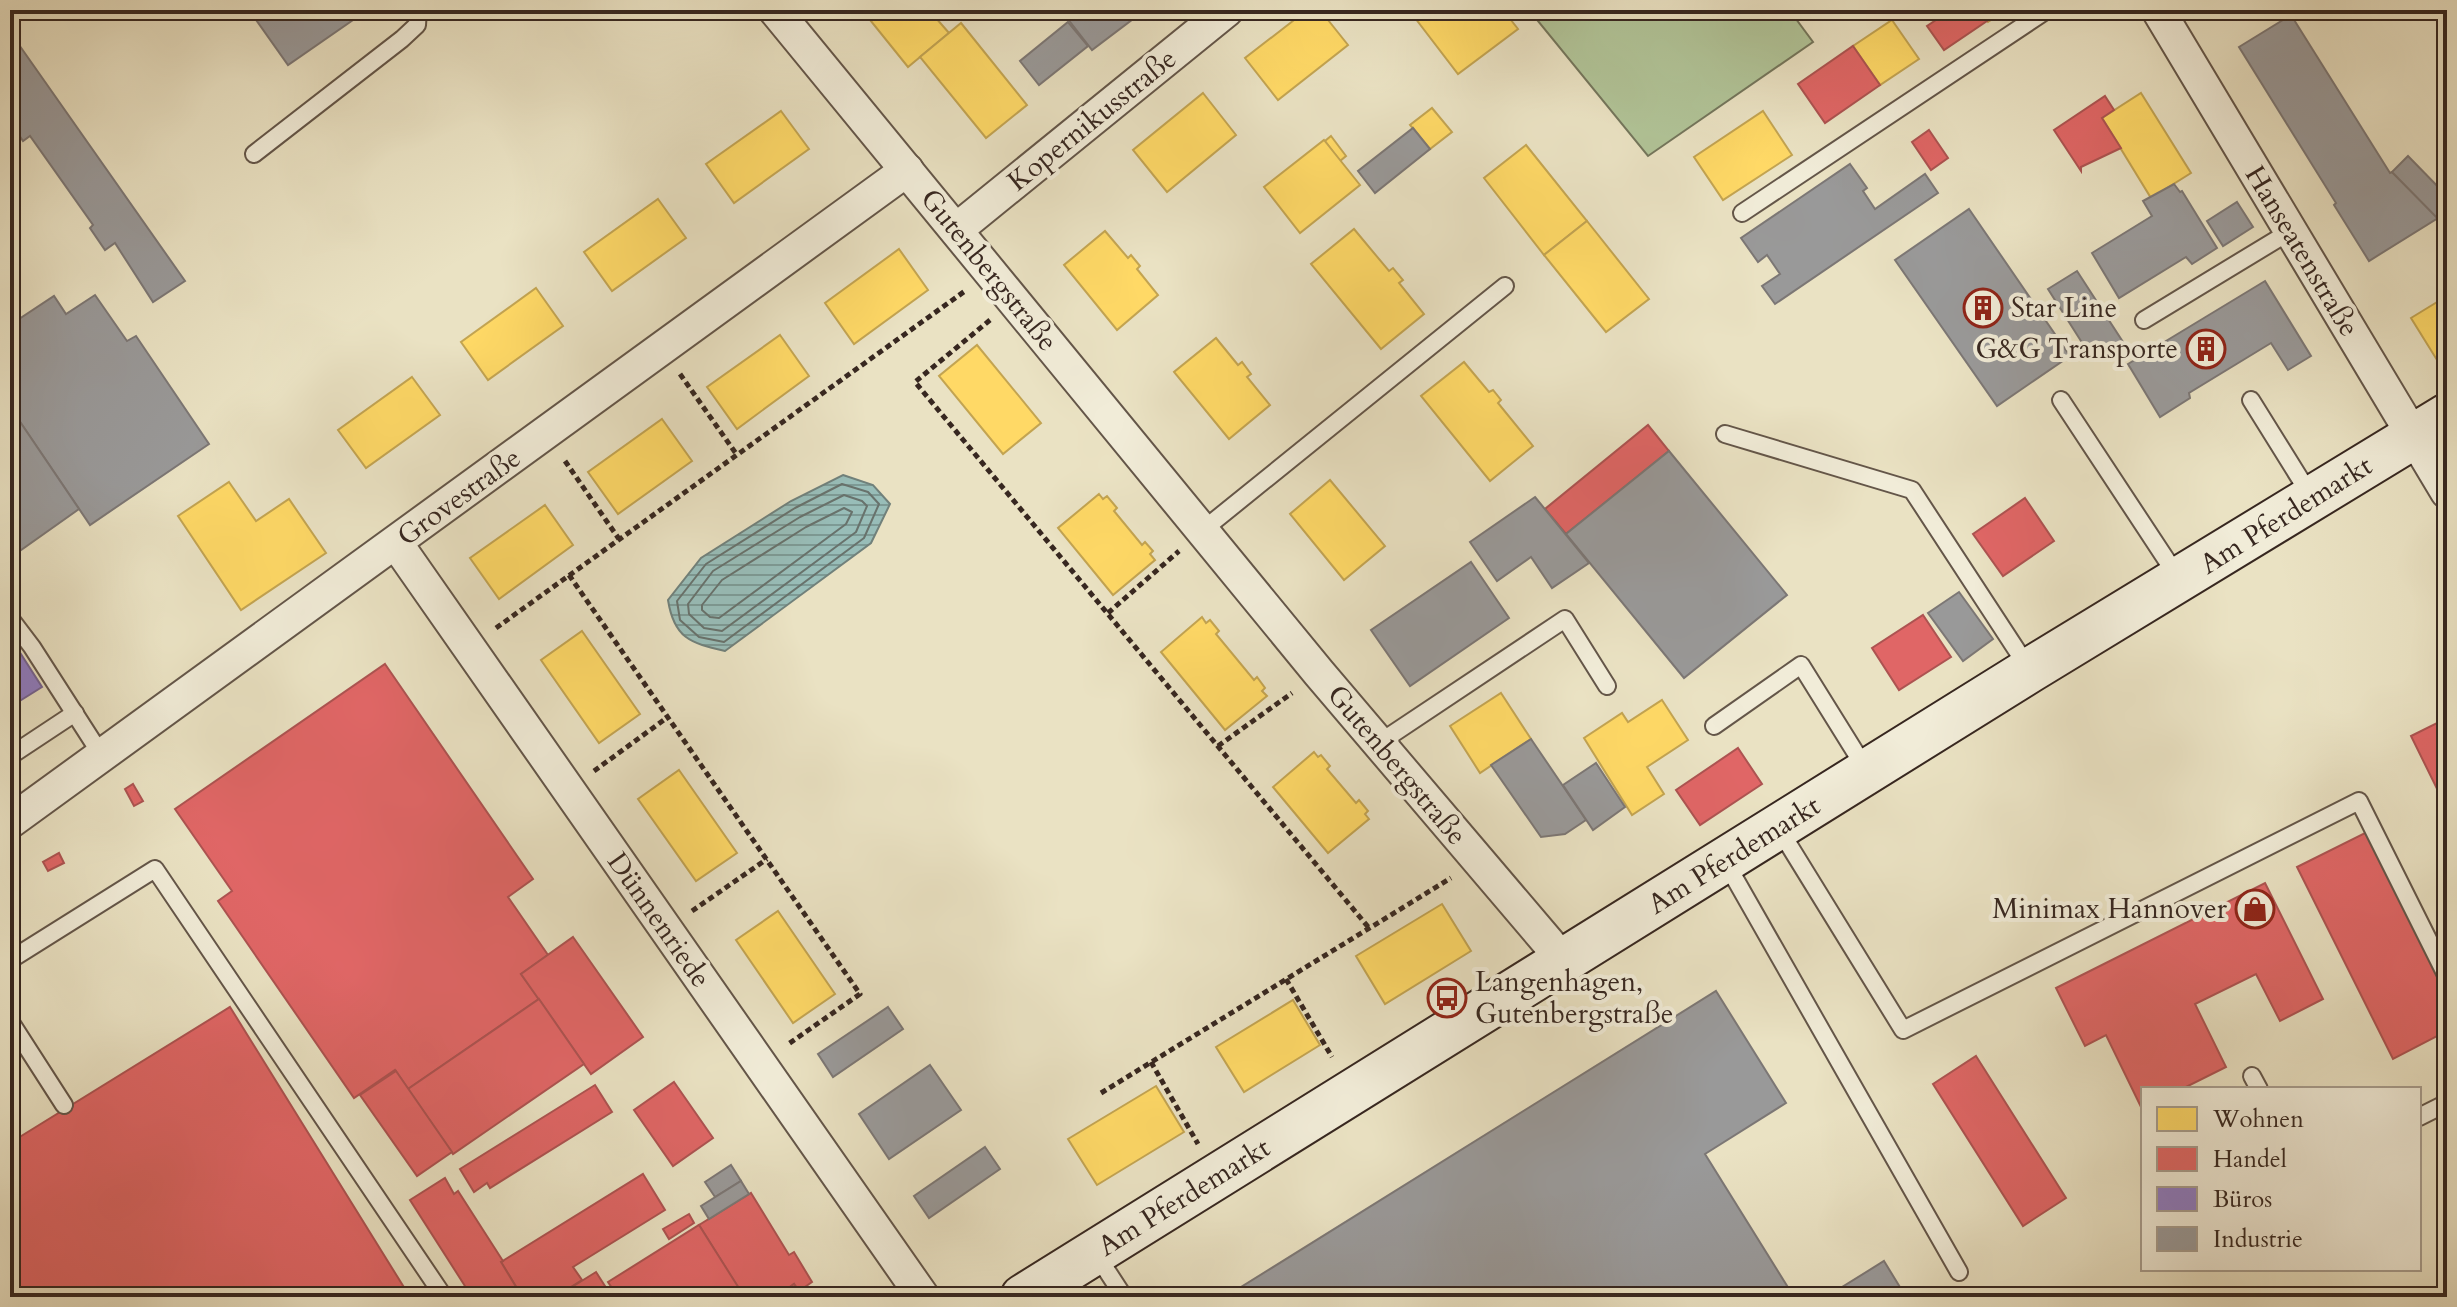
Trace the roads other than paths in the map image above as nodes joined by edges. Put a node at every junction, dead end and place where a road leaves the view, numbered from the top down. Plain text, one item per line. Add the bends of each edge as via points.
1 (418, 10) edge
2 (775, 10) edge
3 (1227, 10) edge
4 (2047, 10) edge
5 (2158, 10) edge
6 (254, 154) dead end
7 (907, 170) junction
8 (1742, 213) dead end
9 (956, 230) junction
10 (2289, 232) junction
11 (1505, 286) dead end
12 (2144, 320) dead end
13 (2061, 400) dead end
14 (2251, 400) dead end
15 (2431, 426) edge
16 (1725, 434) dead end
17 (2447, 492) edge
18 (2313, 499) junction
19 (1203, 530) junction
20 (396, 543) junction
21 (2180, 580) junction
22 (10, 618) edge
23 (2030, 670) junction
24 (1607, 686) dead end
25 (75, 713) junction
26 (1714, 726) dead end
27 (1379, 743) junction
28 (10, 756) edge
29 (102, 756) junction
30 (1868, 772) junction
31 (10, 822) edge
32 (1778, 828) junction
33 (1725, 862) junction
34 (10, 960) edge
35 (1564, 961) junction
36 (2447, 977) edge
37 (10, 1021) edge
38 (2447, 1103) edge
39 (64, 1105) dead end
40 (2421, 1116) edge
41 (1095, 1253) junction
42 (1959, 1272) dead end
43 (444, 1297) edge
44 (923, 1297) edge
45 (1023, 1297) edge
46 (1124, 1297) edge

1 - 6 lane via 417,25 402,39
2 - 7 street, Gutenbergstraße
3 - 9 street, Kopernikusstraße
4 - 8 lane
5 - 10 street, Hanseatenstraße
7 - 9 street, Gutenbergstraße
7 - 20 street, Grovestraße
9 - 19 street, Gutenbergstraße
10 - 12 lane
10 - 15 street, Hanseatenstraße
11 - 19 lane
13 - 21 lane
14 - 18 lane
15 - 17 street, Hanseatenstraße
15 - 18 street, Am Pferdemarkt
16 - 23 lane via 1912,490
18 - 21 street, Am Pferdemarkt
19 - 27 street, Gutenbergstraße
20 - 29 street, Grovestraße
20 - 44 street, Dünnenriede
21 - 23 street, Am Pferdemarkt
22 - 25 lane
23 - 30 street, Am Pferdemarkt
24 - 27 lane via 1565,619
25 - 28 lane
25 - 29 lane
26 - 30 lane via 1801,665
27 - 35 street, Gutenbergstraße
29 - 31 street, Grovestraße
30 - 32 street, Am Pferdemarkt
32 - 33 street, Am Pferdemarkt
32 - 36 lane via 1903,1030 2359,801
33 - 35 street, Am Pferdemarkt
33 - 42 lane
34 - 43 lane via 155,869
35 - 41 street, Am Pferdemarkt
37 - 39 lane
38 - 40 lane
41 - 45 street, Am Pferdemarkt
41 - 46 lane

